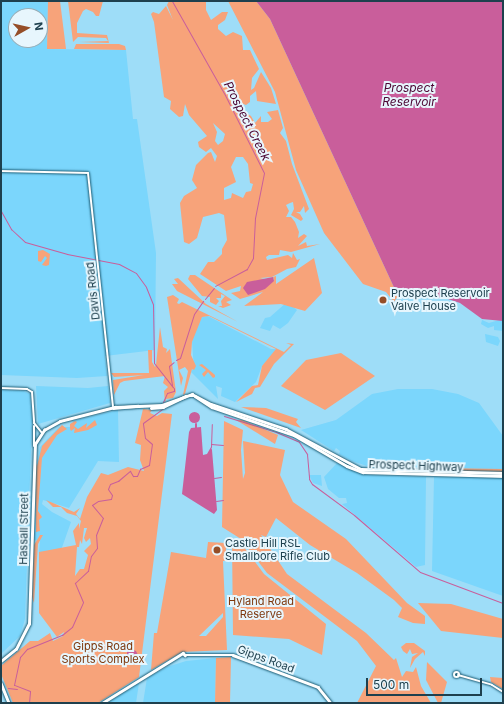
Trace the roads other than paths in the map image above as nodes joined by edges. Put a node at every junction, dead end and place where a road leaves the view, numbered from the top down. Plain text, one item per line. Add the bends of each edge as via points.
1 (1, 171) edge
2 (1, 388) edge
3 (113, 408) junction
4 (34, 423) junction
5 (42, 433) junction
6 (34, 453) junction
7 (503, 474) edge
8 (1, 661) edge
9 (458, 675) dead end
10 (1, 683) edge
11 (503, 692) edge
12 (9, 703) edge
13 (103, 703) edge
14 (331, 703) edge

1 - 3 street, Davis Road via 88,173
2 - 4 street via 27,389 32,392
3 - 5 main road, Prospect Highway via 60,421
3 - 7 main road, Prospect Highway via 154,407 166,405 188,394 196,395 211,404 286,429 364,470
4 - 5 street
4 - 6 street
5 - 6 main road, Hassall Street
6 - 8 main road, Hassall Street via 29,624 16,649
9 - 11 street via 492,685
10 - 12 main road
13 - 14 main road, Gipps Road via 180,656 182,658 185,655 231,655 318,686

